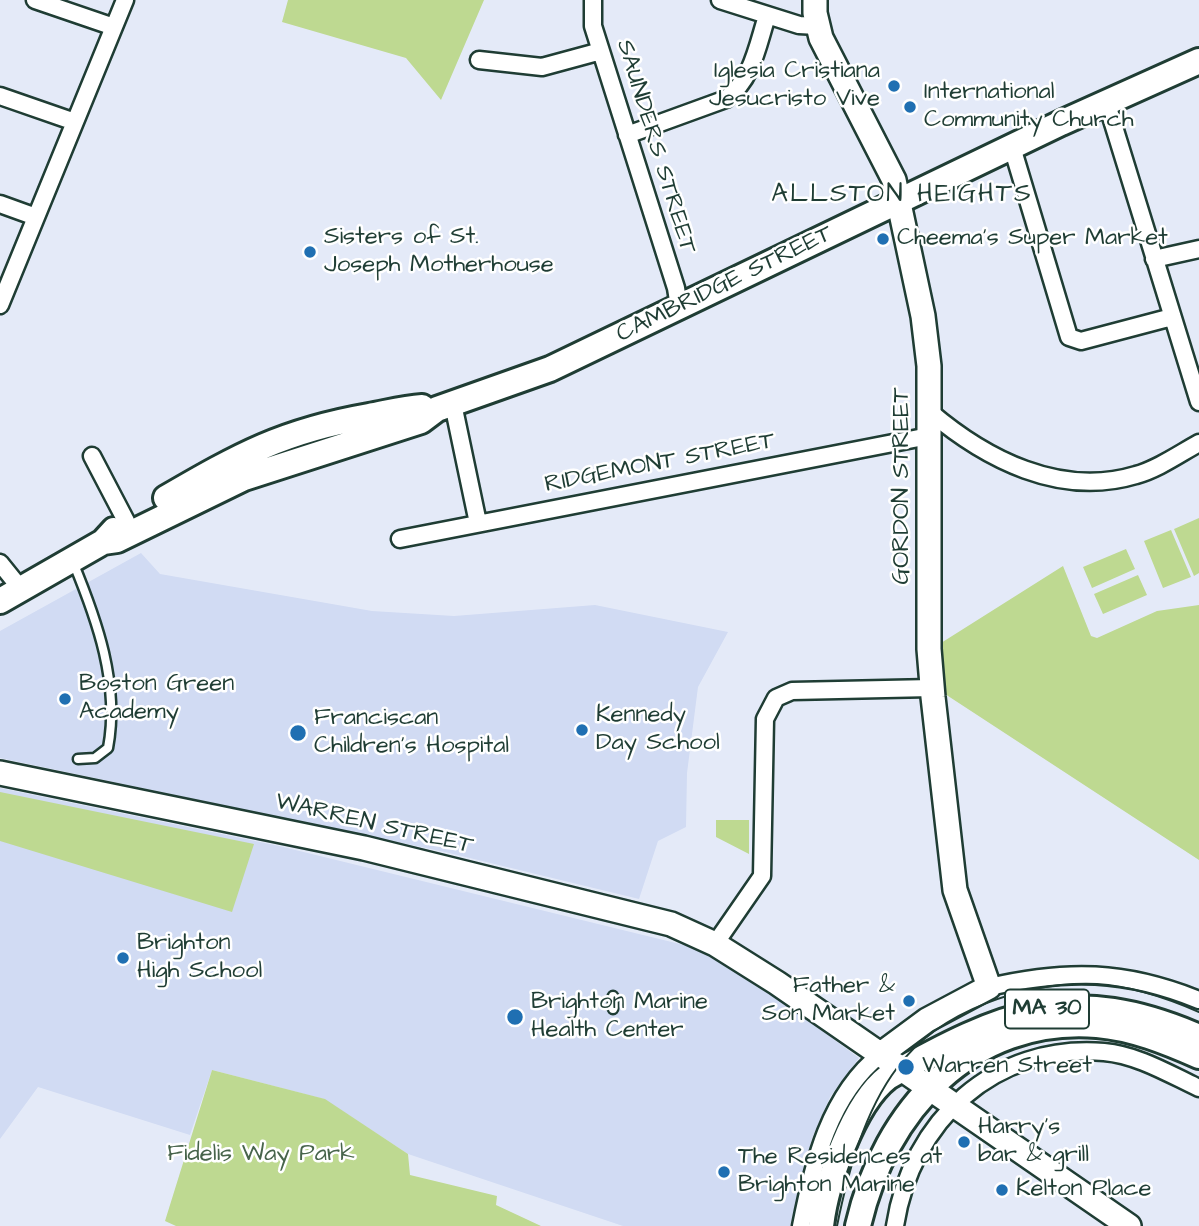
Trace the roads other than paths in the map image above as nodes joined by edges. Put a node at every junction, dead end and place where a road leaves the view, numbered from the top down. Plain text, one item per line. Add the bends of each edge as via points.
1 (35, 0) edge
2 (125, 0) edge
3 (593, 0) edge
4 (720, 0) edge
5 (815, 0) edge
6 (767, 16) junction
7 (817, 26) junction
8 (114, 27) junction
9 (601, 51) junction
10 (479, 60) dead end
11 (1199, 61) edge
12 (0, 96) edge
13 (1107, 104) junction
14 (75, 122) junction
15 (626, 135) junction
16 (1012, 147) junction
17 (899, 203) junction
18 (0, 204) edge
19 (36, 217) junction
20 (1199, 249) edge
21 (1154, 259) junction
22 (0, 304) edge
23 (679, 307) junction
24 (1172, 317) junction
25 (1199, 402) edge
26 (445, 406) junction
27 (929, 411) junction
28 (929, 436) junction
29 (1199, 443) edge
30 (92, 456) dead end
31 (126, 521) junction
32 (478, 523) junction
33 (400, 539) dead end
34 (103, 542) junction
35 (72, 560) junction
36 (0, 563) edge
37 (11, 595) edge
38 (932, 688) junction
39 (78, 759) dead end
40 (0, 772) edge
41 (715, 944) junction
42 (989, 987) junction
43 (613, 996) dead end
44 (1199, 1000) edge
45 (613, 1009) dead end
46 (1199, 1037) edge
47 (881, 1054) junction
48 (1199, 1056) edge
49 (903, 1069) junction
50 (929, 1087) junction
51 (1199, 1088) edge
52 (954, 1105) junction
53 (1122, 1224) edge
54 (801, 1226) edge
55 (821, 1226) edge
56 (858, 1226) edge
57 (895, 1226) edge

1 - 8 street
2 - 8 street
3 - 9 street, SAUNDERS STREET via 591,16
4 - 6 street
5 - 7 street, GORDON STREET
6 - 7 street
6 - 15 street via 747,79 736,91 726,99
7 - 17 street, GORDON STREET via 894,180
8 - 14 street
9 - 10 street via 542,67
9 - 15 street, SAUNDERS STREET
11 - 13 main road, CAMBRIDGE STREET
12 - 14 street
13 - 16 main road, CAMBRIDGE STREET
13 - 21 street
14 - 19 street
15 - 23 street, SAUNDERS STREET
16 - 17 main road, CAMBRIDGE STREET
16 - 24 street via 1069,337 1081,341
17 - 23 main road, CAMBRIDGE STREET
17 - 27 street, GORDON STREET via 924,326
18 - 19 street
19 - 22 street
20 - 21 street
21 - 24 street
23 - 26 main road, CAMBRIDGE STREET via 550,369
24 - 25 street
26 - 31 main road, CAMBRIDGE STREET via 416,407 288,434 225,463
26 - 32 street
26 - 34 main road, CAMBRIDGE STREET via 421,421 244,478 117,540
27 - 28 street, GORDON STREET
27 - 29 street via 981,451 1054,478 1105,481 1138,475
28 - 32 street, RIDGEMONT STREET
28 - 38 street, GORDON STREET
30 - 31 street
31 - 34 main road, CAMBRIDGE STREET
32 - 33 street, RIDGEMONT STREET
34 - 35 main road, CAMBRIDGE STREET
35 - 37 main road, CAMBRIDGE STREET
35 - 39 lane via 104,644 110,709 108,748 95,758
36 - 37 street
38 - 41 street via 792,691 776,698 765,719 762,876
38 - 42 street, GORDON STREET via 955,890
40 - 41 street, WARREN STREET via 364,848 671,924
41 - 47 street, WARREN STREET
42 - 44 street via 1031,977 1095,974 1126,976
42 - 47 street via 927,1020
43 - 45 lane
46 - 49 main road, MA 30 via 1128,1012 1097,1007 1047,1009 971,1032
47 - 49 street, WARREN STREET
47 - 54 street via 855,1080 827,1129
48 - 50 main road, MA 30 via 1123,1028 1052,1027 976,1051
49 - 50 street, WARREN STREET
49 - 55 main road, MA 30 via 878,1087 855,1124 830,1182
50 - 52 street, WARREN STREET
50 - 56 main road, MA 30 via 881,1153
51 - 52 street via 1128,1056 1082,1052 1028,1061 994,1074
52 - 53 street, WARREN STREET
52 - 57 street via 914,1159

